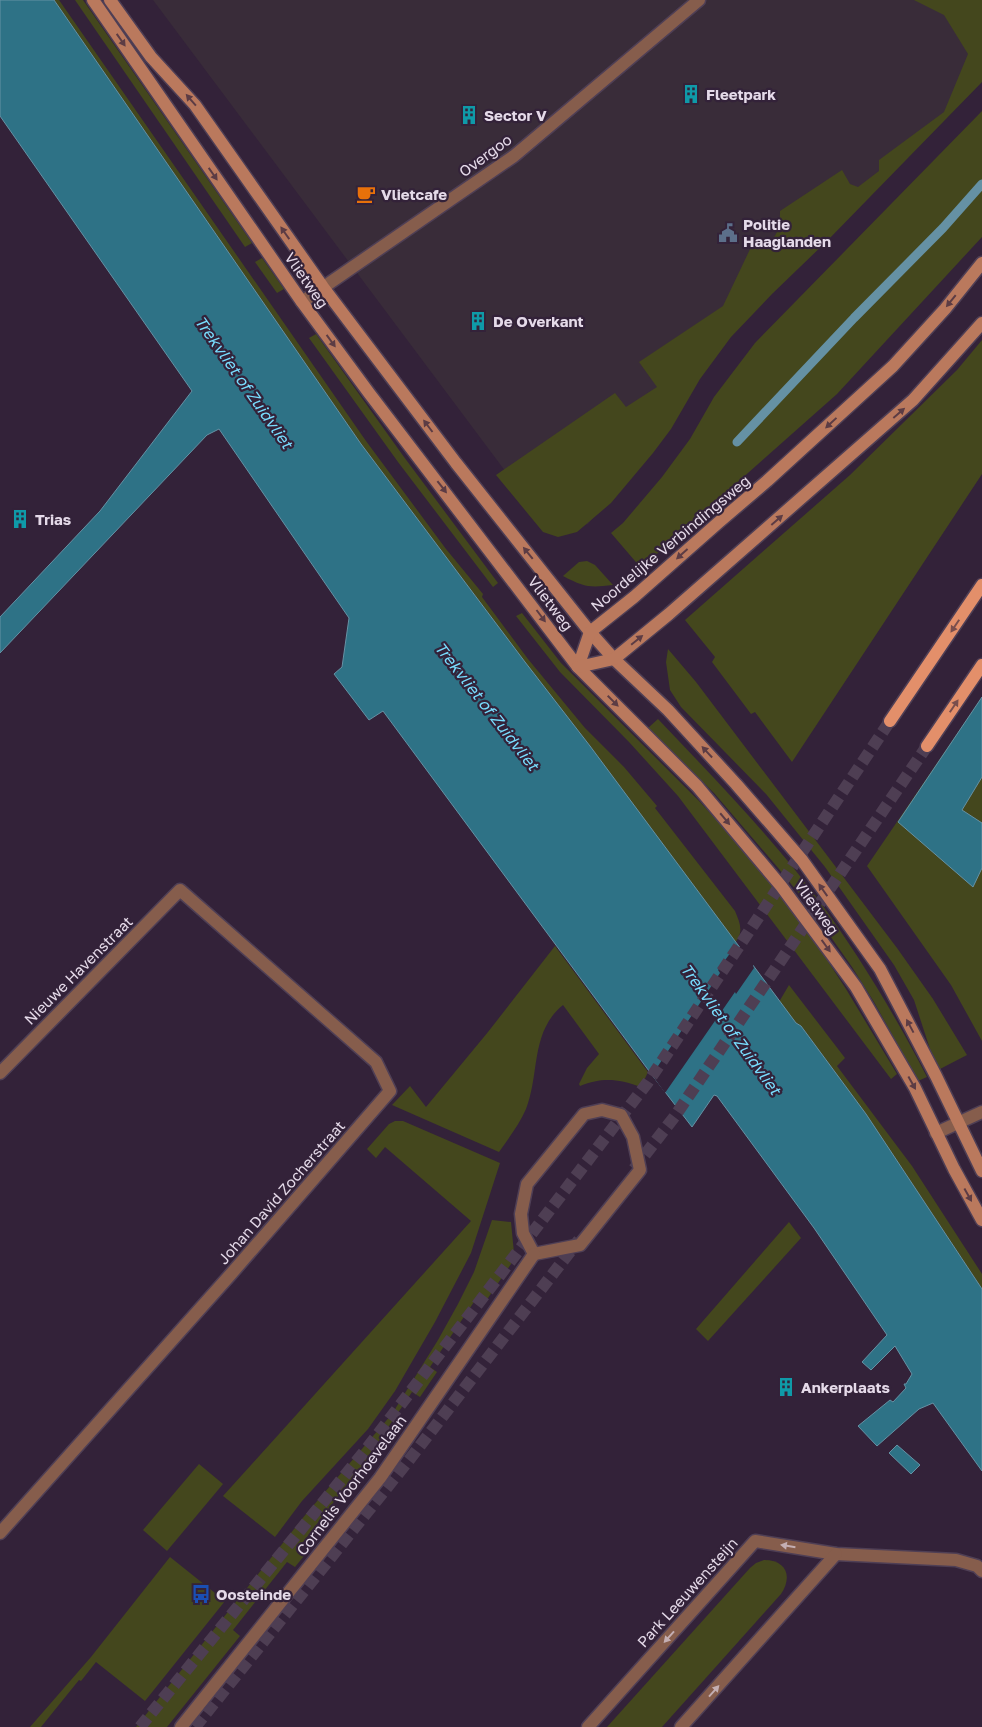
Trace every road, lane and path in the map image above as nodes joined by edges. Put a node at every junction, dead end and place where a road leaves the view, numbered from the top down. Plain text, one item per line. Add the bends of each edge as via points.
1 (93, 0) edge
2 (110, 0) edge
3 (699, 0) edge
4 (982, 263) edge
5 (323, 287) junction
6 (302, 302) junction
7 (982, 323) edge
8 (982, 585) edge
9 (590, 632) junction
10 (614, 659) junction
11 (982, 665) edge
12 (578, 666) junction
13 (890, 721) tunnel mouth
14 (927, 746) tunnel mouth
15 (180, 890) joint
16 (0, 1073) edge
17 (982, 1112) edge
18 (959, 1122) junction
19 (936, 1133) junction
20 (982, 1171) edge
21 (982, 1220) edge
22 (534, 1254) junction
23 (0, 1533) edge
24 (836, 1554) junction
25 (982, 1571) edge
26 (187, 1725) edge
27 (588, 1727) edge
28 (682, 1727) edge

1 -> 6 street, Vlietweg
5 -> 2 street, Vlietweg via 195,105 151,57
3 - 5 street, Overgoo via 514,156
4 -> 9 street, Noordelijke Verbindingsweg via 886,373 767,481
5 - 6 street, Overgoo
9 -> 5 street, Vlietweg via 456,463
6 -> 12 street, Vlietweg
10 -> 7 street via 913,400
8 -> 13 main road
9 - 10 street, Vlietweg
9 - 12 street, Noordelijke Verbindingsweg
10 - 12 street
18 -> 10 street, Vlietweg via 880,969 802,860 686,730
14 -> 11 main road
12 -> 19 street, Vlietweg via 698,786 781,886 856,987 915,1088
15 - 16 street, Nieuwe Havenstraat
15 - 23 street, Johan David Zocherstraat via 376,1062 390,1091
17 - 18 street
18 - 19 street
18 - 20 street, Vlietweg
19 -> 21 street, Vlietweg
22 - 22 street via 580,1245 640,1170 633,1137 621,1115 602,1110 584,1114 527,1184 521,1214 523,1233
22 - 26 street, Cornelis Voorhoevelaan via 380,1478
24 - 25 street, Park Leeuwensteijn via 956,1560 977,1566
24 -> 27 street, Park Leeuwensteijn via 755,1541
28 -> 24 street

